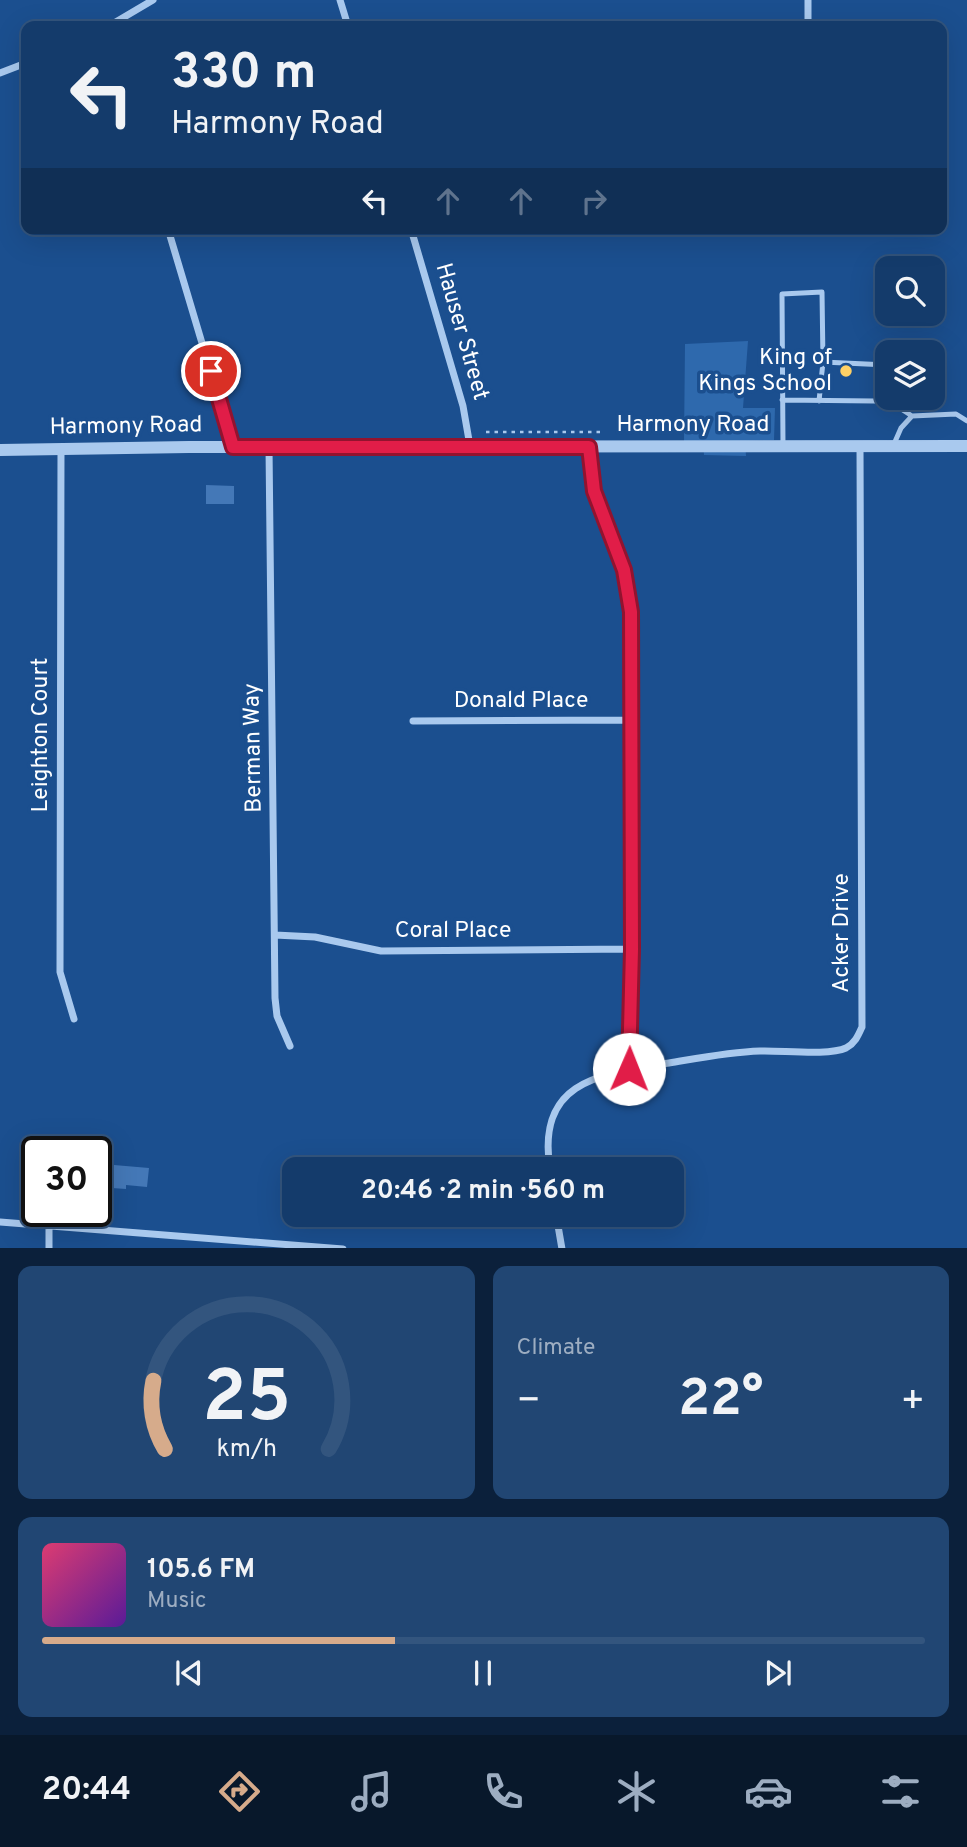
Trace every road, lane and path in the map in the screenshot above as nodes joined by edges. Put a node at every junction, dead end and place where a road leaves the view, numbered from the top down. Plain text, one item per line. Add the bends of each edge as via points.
1 (153, 0) edge
2 (340, 0) edge
3 (808, 0) edge
4 (117, 21) edge
5 (346, 21) edge
6 (808, 21) edge
7 (21, 65) edge
8 (0, 74) edge
9 (170, 235) edge
10 (413, 235) edge
11 (823, 362) junction
12 (875, 364) edge
13 (782, 400) junction
14 (875, 400) edge
15 (819, 401) junction
16 (903, 410) edge
17 (912, 416) junction
18 (967, 421) edge
19 (486, 432) dead end
20 (601, 432) dead end
21 (470, 446) junction
22 (783, 446) junction
23 (860, 446) junction
24 (893, 446) junction
25 (967, 446) edge
26 (233, 447) junction
27 (269, 447) junction
28 (589, 447) junction
29 (61, 449) junction
30 (0, 450) edge
31 (629, 720) junction
32 (413, 721) dead end
33 (275, 935) junction
34 (632, 949) junction
35 (74, 1019) dead end
36 (290, 1046) dead end
37 (629, 1069) junction
38 (549, 1157) edge
39 (0, 1222) edge
40 (21, 1224) edge
41 (50, 1227) edge
42 (63, 1227) edge
43 (558, 1227) edge
44 (48, 1248) edge
45 (343, 1248) edge
46 (562, 1248) edge

1 - 4 street
2 - 5 street
3 - 6 street
7 - 8 street
9 - 26 street
10 - 21 street, Hauser Street via 463,406
11 - 12 lane
11 - 13 lane via 822,292 782,293
11 - 15 lane
13 - 15 lane
13 - 22 lane
14 - 15 lane
16 - 17 lane
17 - 18 lane via 956,414
17 - 24 lane
19 - 20 path
21 - 27 street, Harmony Road
21 - 28 street, Harmony Road
22 - 23 street, Harmony Road
22 - 28 street, Harmony Road
23 - 24 street, Harmony Road
23 - 37 street, Acker Drive via 862,1027 852,1043 837,1051 725,1054
24 - 25 street, Harmony Road
26 - 27 street, Harmony Road
26 - 29 street, Harmony Road
27 - 33 street, Berman Way
28 - 31 street via 594,491 630,596
29 - 30 street, Harmony Road
29 - 35 street, Leighton Court via 60,972
31 - 32 street, Donald Place
31 - 34 street
33 - 34 street, Coral Place via 315,937 381,951
33 - 36 street, Berman Way via 275,1007
34 - 37 street
37 - 38 street, Acker Drive via 581,1084 563,1099 547,1135
39 - 40 street
41 - 44 street
42 - 45 street
43 - 46 street

